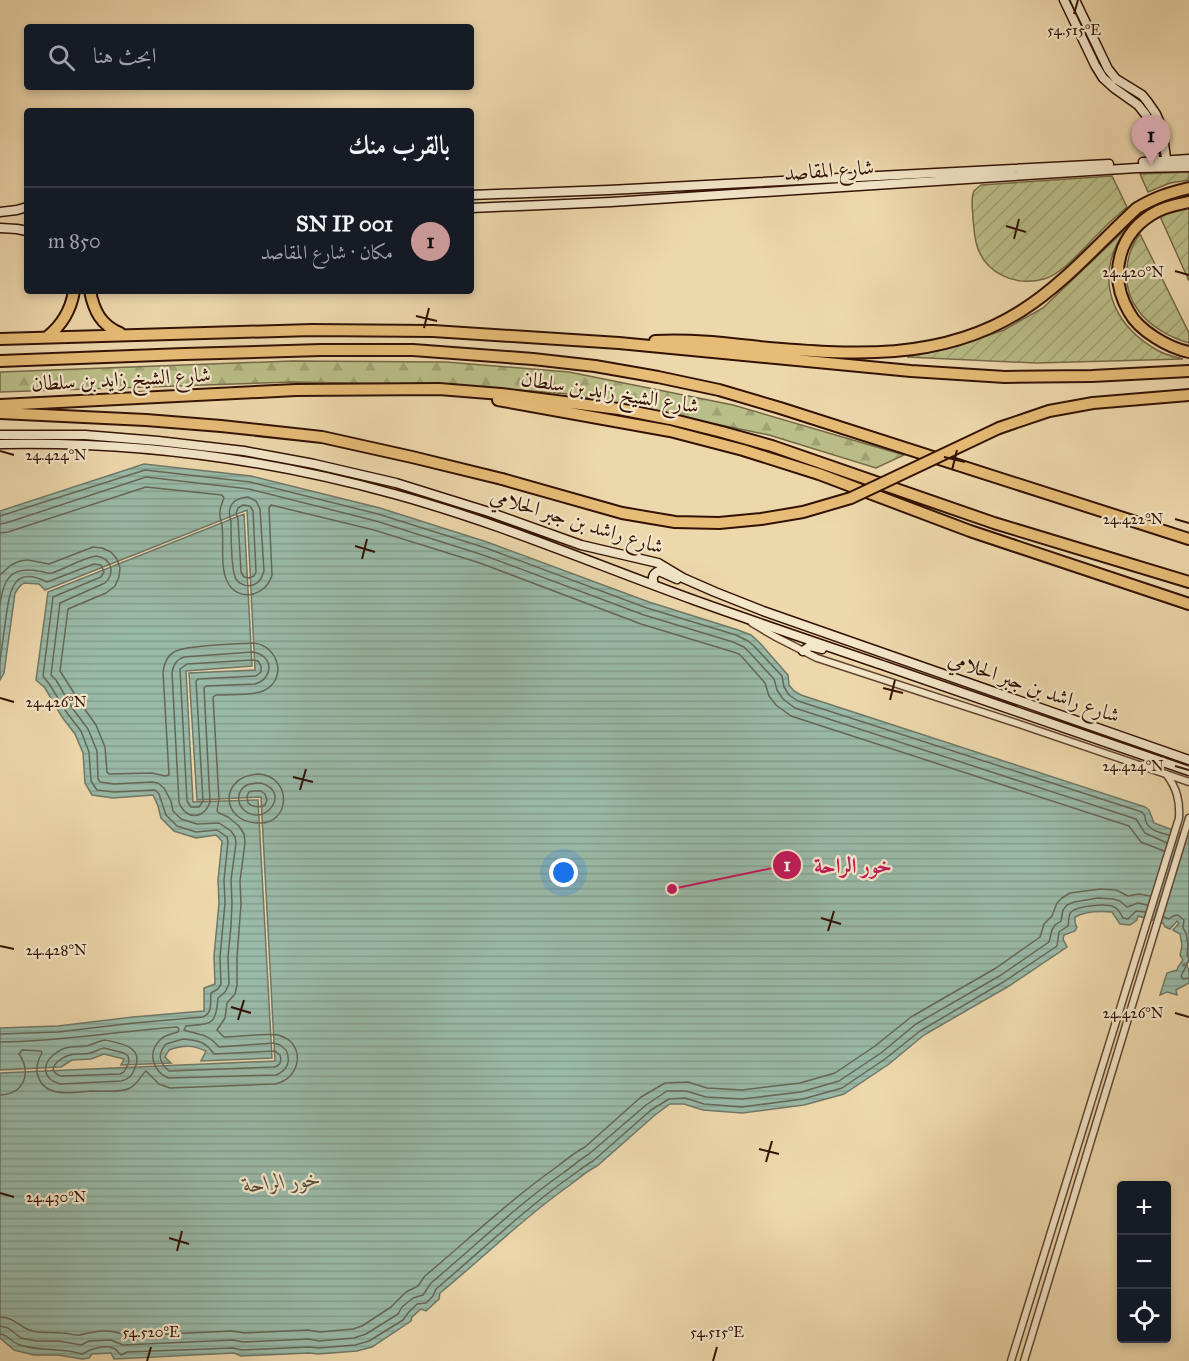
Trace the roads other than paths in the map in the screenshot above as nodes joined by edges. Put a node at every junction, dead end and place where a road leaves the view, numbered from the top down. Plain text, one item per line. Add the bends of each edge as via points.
1 (1064, 0) edge
2 (1075, 0) edge
3 (1189, 159) edge
4 (1156, 164) junction
5 (1166, 164) junction
6 (1189, 167) edge
7 (1074, 169) junction
8 (1189, 188) edge
9 (474, 195) edge
10 (1189, 202) edge
11 (24, 208) edge
12 (474, 208) edge
13 (0, 212) edge
14 (0, 228) edge
15 (24, 230) edge
16 (73, 294) edge
17 (91, 294) edge
18 (123, 334) junction
19 (47, 337) junction
20 (0, 339) edge
21 (619, 343) junction
22 (1185, 351) edge
23 (0, 361) edge
24 (1188, 371) edge
25 (439, 389) junction
26 (1189, 395) edge
27 (0, 405) edge
28 (0, 413) edge
29 (0, 435) edge
30 (0, 444) edge
31 (1189, 539) edge
32 (1189, 582) edge
33 (654, 585) junction
34 (700, 586) junction
35 (1189, 604) edge
36 (741, 617) junction
37 (803, 651) junction
38 (849, 654) junction
39 (1189, 760) edge
40 (1189, 771) edge
41 (1166, 774) junction
42 (1189, 782) edge
43 (1188, 819) edge
44 (1011, 1361) edge
45 (1024, 1361) edge

1 - 4 main road via 1102,78 1146,115 1152,129
2 - 5 main road via 1108,69 1116,79 1142,95 1156,114 1162,128
3 - 5 main road, شارع المقاصد
4 - 5 main road, شارع المقاصد
4 - 7 main road, شارع المقاصد
5 - 6 main road, شارع المقاصد
7 - 9 main road, شارع المقاصد
7 - 12 main road, شارع المقاصد
8 - 21 highway via 1167,193 1137,208 1038,299 994,327 962,340 880,353 674,340
10 - 22 highway via 1159,210 1135,228 1124,243 1118,282 1130,315 1159,340
11 - 13 main road
14 - 15 main road
16 - 19 highway via 67,315
17 - 18 highway via 99,317
18 - 19 highway
18 - 21 highway via 388,330
19 - 20 highway
21 - 24 highway via 1005,377
23 - 31 highway, شارع الشيخ زايد بن سلطان via 413,350 595,366 719,390
25 - 27 highway, شارع الشيخ زايد بن سلطان via 296,390
25 - 32 highway, شارع الشيخ زايد بن سلطان via 619,409 722,432 994,523
25 - 35 highway via 670,431 743,450
26 - 28 highway, bridge via 1049,411 999,429 851,498 803,512 719,523 675,522 622,513 502,479 322,437 146,420
29 - 34 main road, شارع راشد بن جبر الحلامي via 85,435 158,441 314,464 396,483 580,545 658,563
30 - 33 main road, شارع راشد بن جبر الحلامي via 158,450 312,474 478,520
33 - 34 main road via 653,576 658,571
33 - 36 main road, شارع راشد بن جبر الحلامي
34 - 39 main road, شارع راشد بن جبر الحلامي
36 - 37 street
36 - 38 main road, شارع راشد بن جبر الحلامي
37 - 38 main road via 810,646
37 - 41 street
38 - 40 main road, شارع راشد بن جبر الحلامي
41 - 42 street
41 - 44 street via 1176,790 1179,818
43 - 45 street

